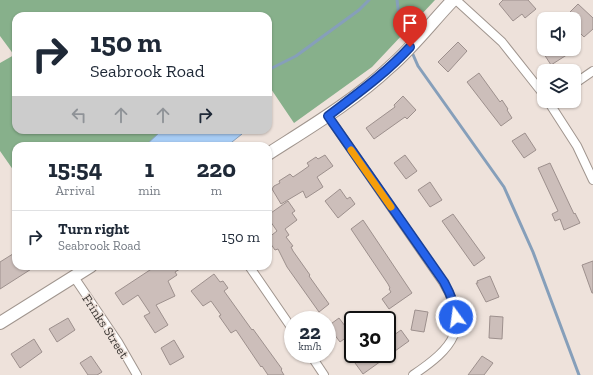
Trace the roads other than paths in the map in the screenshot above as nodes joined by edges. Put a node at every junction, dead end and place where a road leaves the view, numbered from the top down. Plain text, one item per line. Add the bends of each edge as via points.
1 (454, 0) edge
2 (593, 71) edge
3 (581, 79) edge
4 (537, 86) edge
5 (553, 108) edge
6 (328, 116) junction
7 (272, 151) edge
8 (593, 180) edge
9 (85, 270) edge
10 (252, 270) edge
11 (74, 277) junction
12 (284, 317) edge
13 (0, 323) edge
14 (316, 363) edge
15 (137, 375) edge
16 (324, 375) edge
17 (413, 375) edge

1 - 4 street via 502,42
1 - 6 street via 392,67
2 - 3 street
5 - 8 street
6 - 7 street
6 - 17 street via 444,282 456,308 456,326 448,346
9 - 11 street
10 - 12 street
11 - 13 street
11 - 15 street, Frinks Street
14 - 16 street

